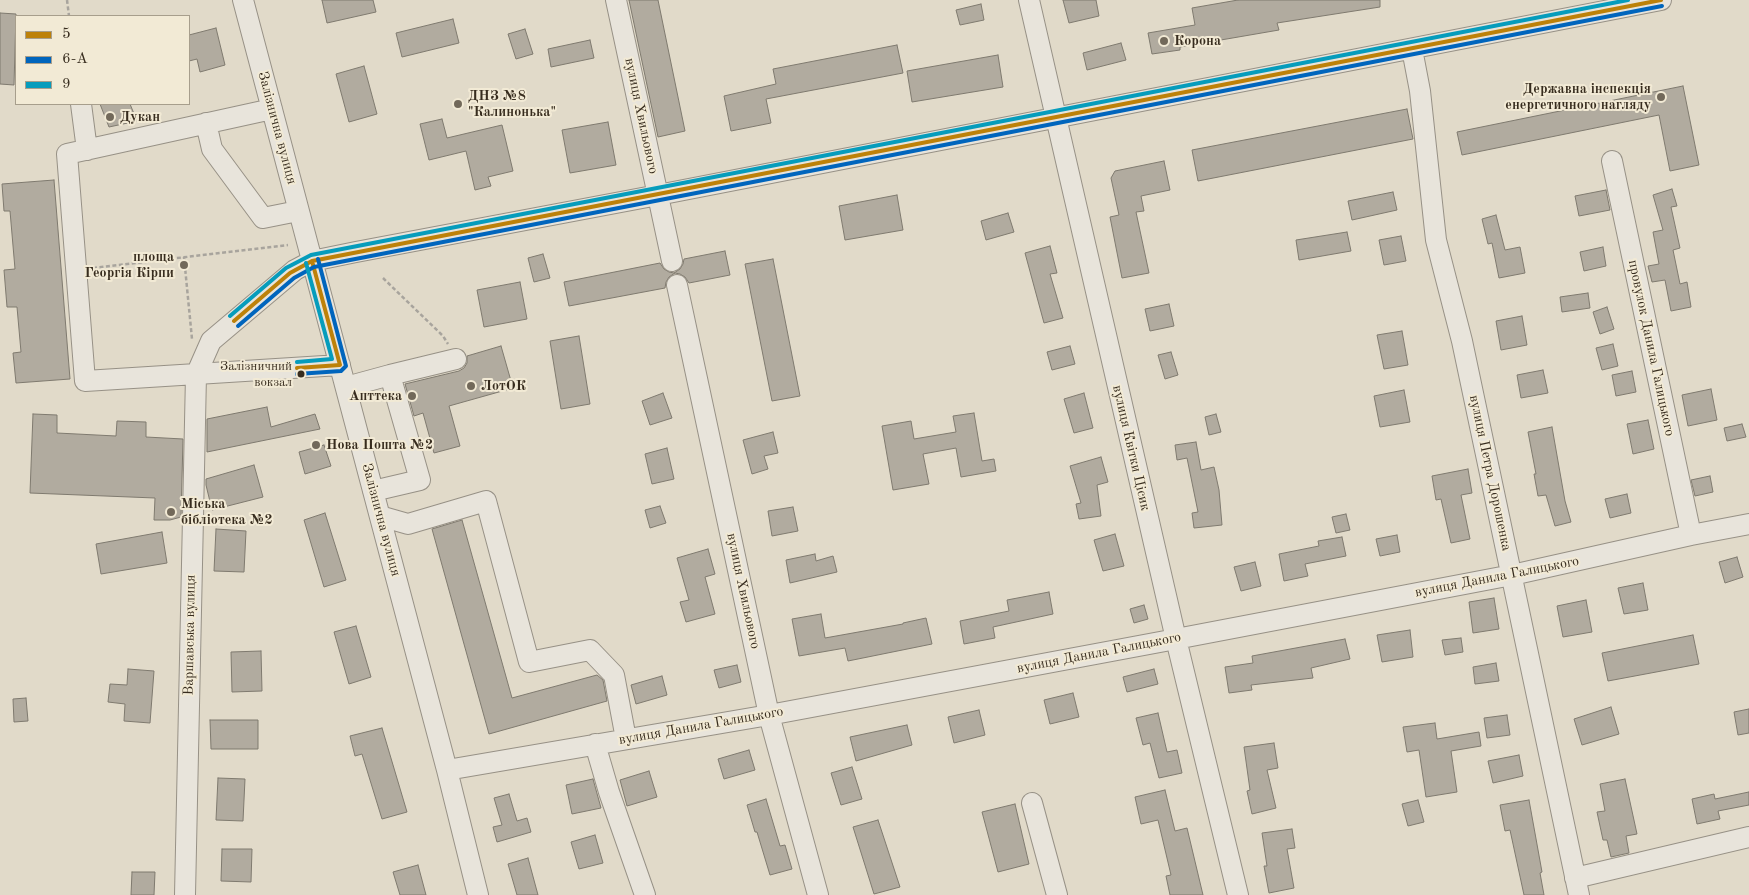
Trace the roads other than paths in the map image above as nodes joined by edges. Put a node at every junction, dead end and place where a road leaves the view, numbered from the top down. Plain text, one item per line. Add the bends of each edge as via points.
1 (243, 0) edge
2 (616, 0) edge
3 (1029, 0) edge
4 (1661, 0) edge
5 (1412, 49) junction
6 (81, 105) edge
7 (272, 109) junction
8 (1055, 118) junction
9 (206, 123) junction
10 (87, 150) junction
11 (1612, 160) dead end
12 (658, 195) junction
13 (298, 211) junction
14 (312, 261) junction
15 (672, 261) dead end
16 (677, 286) dead end
17 (456, 359) road end
18 (340, 365) junction
19 (196, 375) junction
20 (390, 375) junction
21 (346, 387) junction
22 (373, 490) junction
23 (380, 516) junction
24 (1749, 524) edge
25 (1691, 535) junction
26 (1512, 575) junction
27 (1176, 639) junction
28 (769, 715) junction
29 (626, 739) junction
30 (595, 744) junction
31 (447, 770) junction
32 (1032, 803) dead end
33 (1749, 837) edge
34 (1577, 886) edge
35 (185, 895) edge
36 (478, 895) edge
37 (645, 895) edge
38 (818, 895) edge
39 (1057, 895) edge
40 (1238, 895) edge

1 - 7 street, Залізнична вулиця
2 - 12 street, вулиця Хвильового
3 - 8 street, вулиця Квітки Цісик
4 - 5 street
5 - 8 street
5 - 26 street, вулиця Петра Дорошенка via 1420,91 1436,240 1462,341
6 - 10 street
7 - 9 street
7 - 13 street, Залізнична вулиця
8 - 12 street
8 - 27 street, вулиця Квітки Цісик
9 - 10 street
9 - 13 street via 212,149 263,218
10 - 19 street via 67,154 85,381
11 - 25 street, провулок Данила Галицького
12 - 14 street
12 - 15 street, вулиця Хвильового
13 - 14 street, Залізнична вулиця
14 - 18 street, Залізнична вулиця
14 - 19 street via 290,273 211,341
16 - 28 street, вулиця Хвильового
17 - 20 street
18 - 19 street
18 - 21 street, Залізнична вулиця
19 - 35 street, Варшавська вулиця
20 - 21 street
20 - 22 street via 420,480
21 - 22 street, Залізнична вулиця
22 - 23 street, Залізнична вулиця
23 - 29 street via 408,524 486,501 529,662 590,650 614,675
23 - 31 street, Залізнична вулиця
24 - 25 street, вулиця Данила Галицького
25 - 26 street, вулиця Данила Галицького
26 - 27 street, вулиця Данила Галицького
26 - 34 street, вулиця Петра Дорошенка
27 - 28 street, вулиця Данила Галицького
27 - 40 street, вулиця Квітки Цісик
28 - 29 street, вулиця Данила Галицького
28 - 38 street, вулиця Хвильового
29 - 30 street, вулиця Данила Галицького
30 - 31 street, вулиця Данила Галицького
30 - 37 street
31 - 36 street, Залізнична вулиця
32 - 39 street
33 - 34 street

